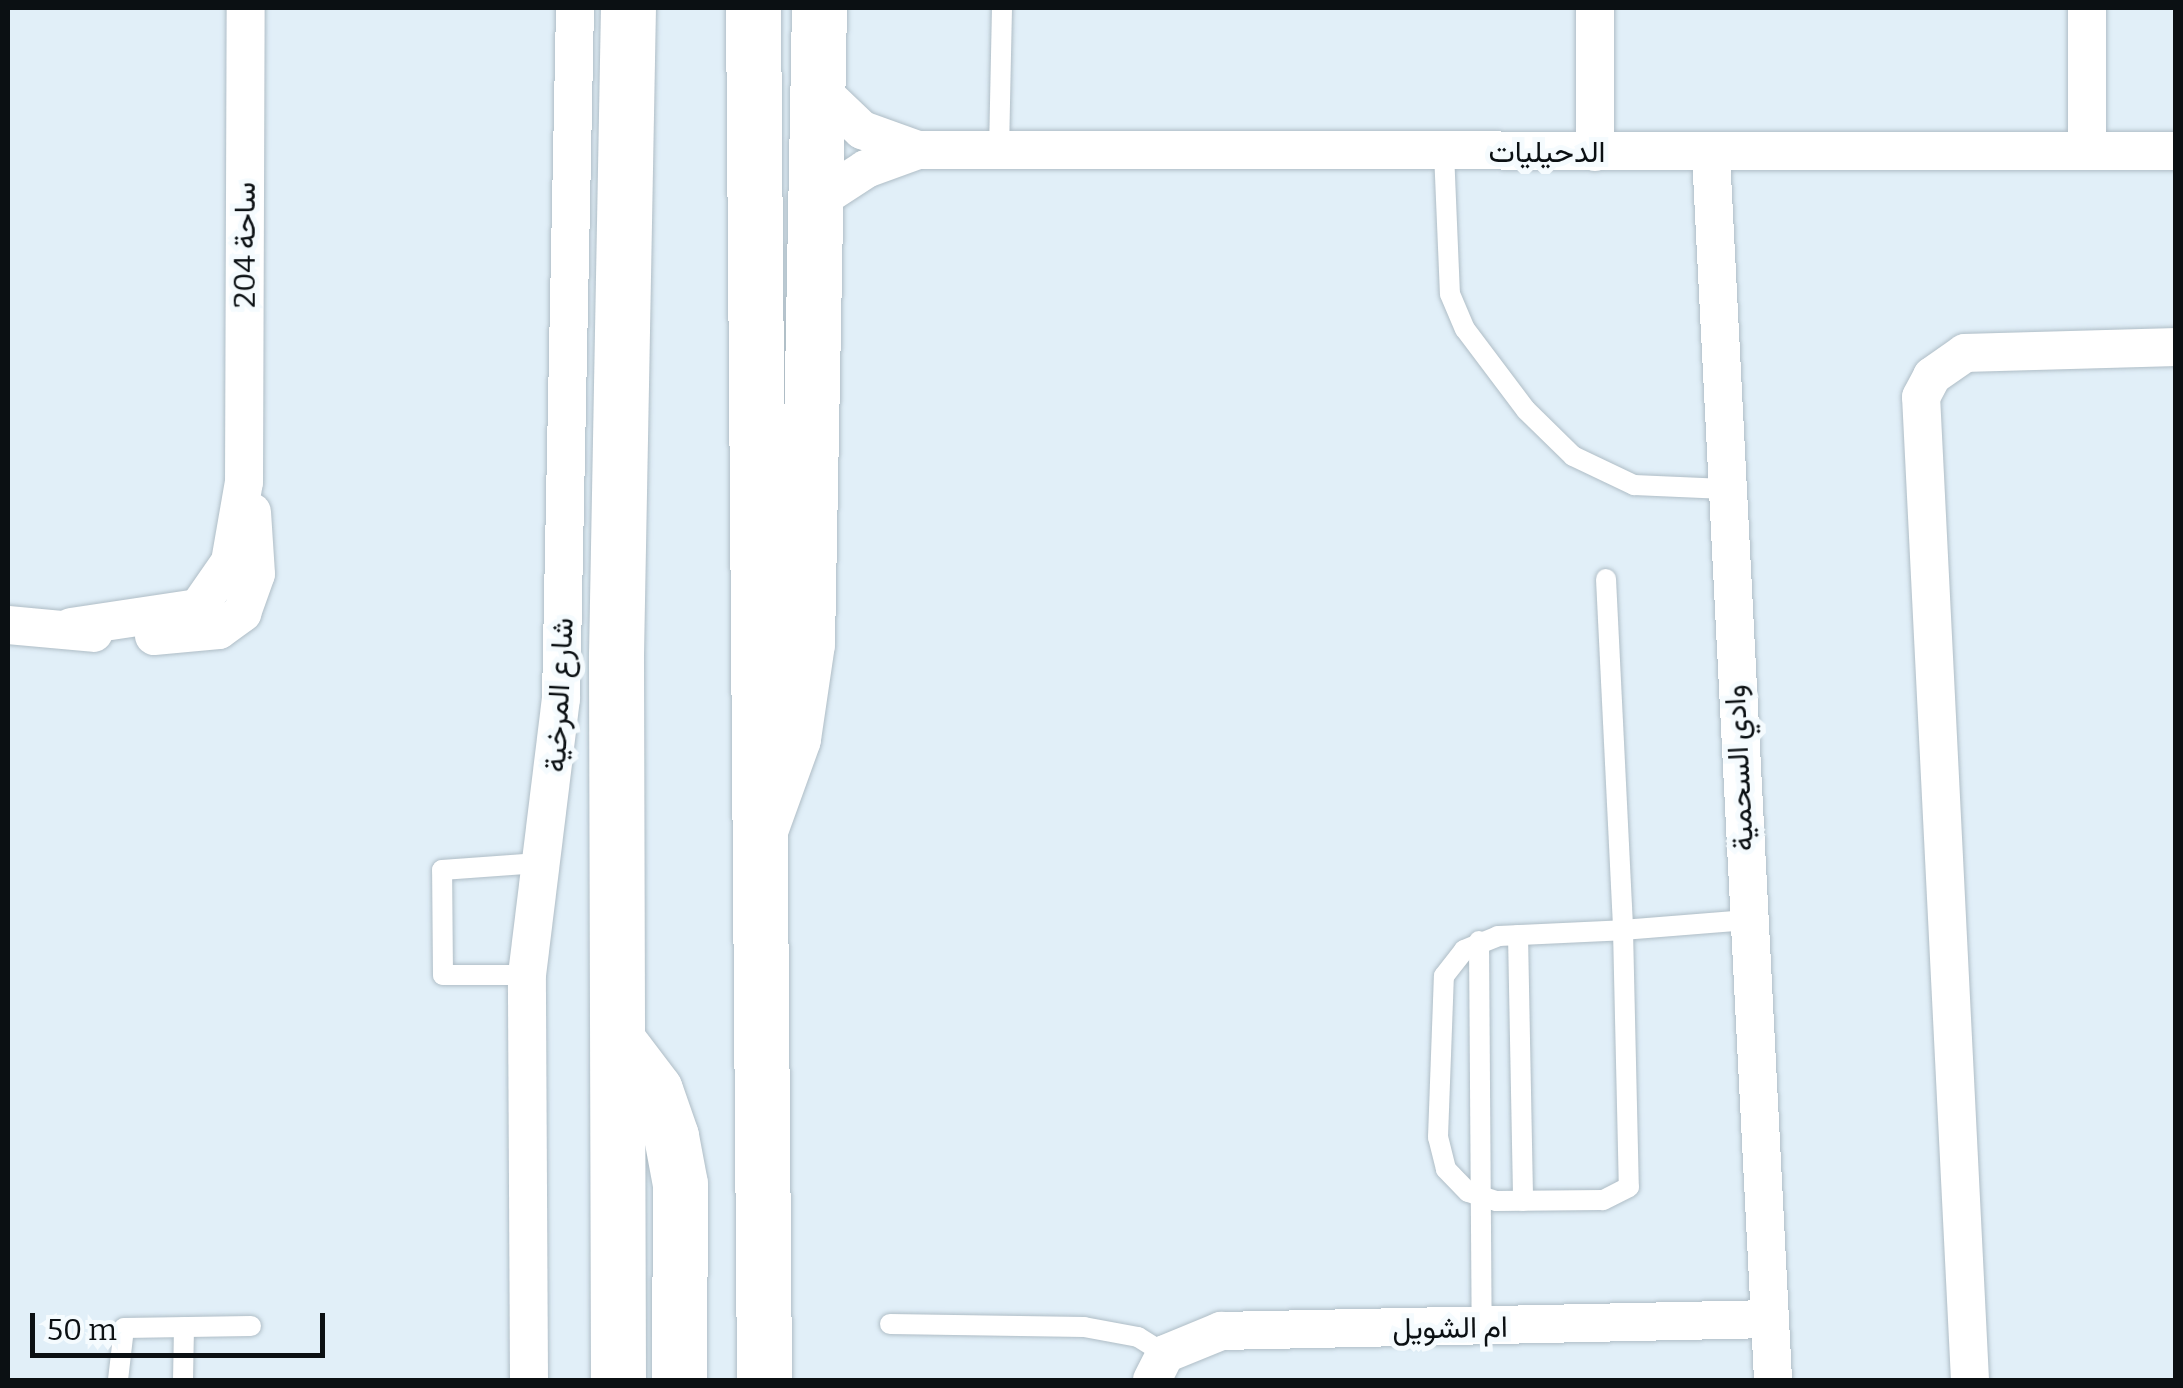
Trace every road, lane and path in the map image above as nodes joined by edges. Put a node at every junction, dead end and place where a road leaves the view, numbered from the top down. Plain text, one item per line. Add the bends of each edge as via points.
1 (246, 8) edge
2 (575, 8) edge
3 (628, 8) edge
4 (754, 8) edge
5 (819, 8) edge
6 (1002, 8) edge
7 (1595, 8) edge
8 (2087, 8) edge
9 (820, 90) junction
10 (918, 150) junction
11 (999, 151) junction
12 (2087, 151) junction
13 (2176, 151) edge
14 (1444, 152) junction
15 (1595, 152) junction
16 (1711, 155) junction
17 (820, 199) junction
18 (2176, 346) edge
19 (1726, 489) junction
20 (1606, 579) dead end
21 (8, 626) edge
22 (754, 844) junction
23 (539, 863) junction
24 (1747, 920) junction
25 (1623, 930) junction
26 (1518, 935) junction
27 (1479, 941) junction
28 (527, 976) junction
29 (618, 1041) junction
30 (1482, 1200) junction
31 (1523, 1202) junction
32 (1770, 1320) junction
33 (890, 1324) dead end
34 (184, 1326) junction
35 (251, 1326) dead end
36 (1482, 1328) junction
37 (1159, 1367) edge
38 (118, 1380) edge
39 (183, 1380) edge
40 (529, 1380) edge
41 (618, 1380) edge
42 (680, 1380) edge
43 (764, 1380) edge
44 (1773, 1380) edge
45 (1970, 1380) edge

1 - 21 street, ساحة 204 via 244,482 230,562 208,601 184,613 71,627
2 - 23 street, شارع المرخية via 562,698
3 - 29 main road, شارع المرخية
4 - 22 main road
5 - 9 main road
6 - 11 lane
7 - 15 street
8 - 12 street
9 - 10 street, الدحيليات via 862,130
9 - 17 main road
10 - 11 street, الدحيليات
10 - 17 street, الدحيليات via 866,169
11 - 14 street, الدحيليات
12 - 13 street, الدحيليات
12 - 16 street, الدحيليات
14 - 15 street, الدحيليات
14 - 19 lane via 1450,294 1465,328 1526,410 1574,456 1634,485
15 - 16 street, الدحيليات
16 - 19 street, وادي السحمية
17 - 22 main road via 808,644 793,738
18 - 45 street via 1965,354 1932,376 1921,397
19 - 24 street, وادي السحمية
20 - 25 lane
22 - 43 main road
23 - 28 street, شارع المرخية
23 - 28 lane via 442,870 443,976
24 - 25 lane
24 - 32 street, وادي السحمية
25 - 26 lane
25 - 31 lane via 1632,1180 1614,1199
26 - 27 lane
26 - 31 lane
27 - 30 lane
27 - 30 lane via 1453,962 1439,992 1438,1137 1455,1182
28 - 40 street, شارع المرخية
29 - 41 main road, شارع المرخية
29 - 42 main road via 655,1090 680,1184
30 - 31 lane
30 - 36 lane
32 - 36 street, ام الشويل
32 - 44 street, وادي السحمية
33 - 37 lane via 1084,1327 1138,1337
34 - 35 lane
34 - 38 lane via 120,1332
34 - 39 lane
36 - 37 street, ام الشويل via 1221,1331

